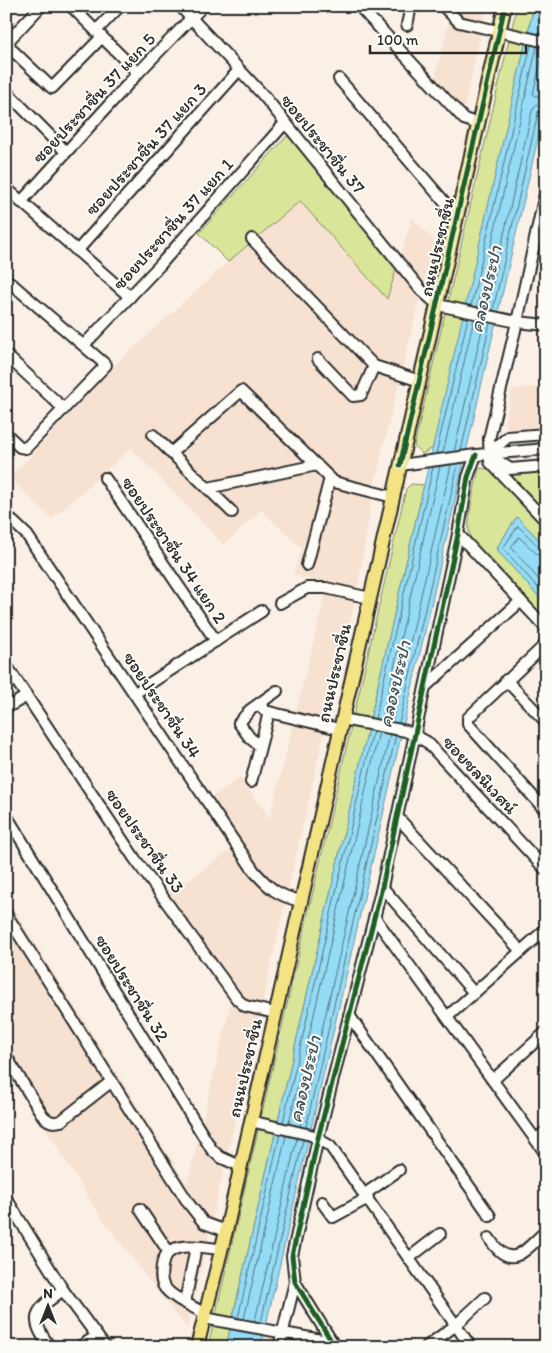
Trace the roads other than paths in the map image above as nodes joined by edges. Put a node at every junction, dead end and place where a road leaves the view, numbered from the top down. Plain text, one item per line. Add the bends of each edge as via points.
1 (41, 6) edge
2 (71, 6) edge
3 (180, 6) edge
4 (204, 6) edge
5 (359, 6) edge
6 (411, 6) edge
7 (443, 6) edge
8 (505, 6) edge
9 (119, 7) edge
10 (192, 18) junction
11 (407, 25) dead end
12 (499, 32) junction
13 (99, 34) junction
14 (546, 42) edge
15 (239, 70) junction
16 (138, 72) junction
17 (339, 79) dead end
18 (6, 91) edge
19 (285, 123) junction
20 (479, 124) junction
21 (66, 152) junction
22 (6, 188) edge
23 (546, 189) edge
24 (22, 202) junction
25 (460, 208) junction
26 (541, 233) edge
27 (252, 239) dead end
28 (77, 250) junction
29 (6, 279) edge
30 (130, 297) junction
31 (438, 305) junction
32 (518, 322) junction
33 (546, 325) edge
34 (84, 345) junction
35 (6, 355) edge
36 (318, 359) dead end
37 (374, 366) junction
38 (420, 381) junction
39 (64, 408) junction
40 (6, 434) edge
41 (546, 434) edge
42 (152, 435) dead end
43 (546, 449) edge
44 (171, 453) junction
45 (488, 454) junction
46 (471, 456) junction
47 (318, 465) junction
48 (400, 465) junction
49 (546, 466) edge
50 (105, 478) dead end
51 (330, 478) junction
52 (208, 488) junction
53 (393, 497) junction
54 (232, 512) dead end
55 (6, 515) edge
56 (546, 521) edge
57 (458, 534) junction
58 (307, 564) dead end
59 (370, 598) junction
60 (521, 601) junction
61 (280, 603) dead end
62 (262, 611) dead end
63 (546, 628) edge
64 (216, 641) junction
65 (546, 644) edge
66 (6, 665) edge
67 (506, 680) junction
68 (426, 686) junction
69 (277, 691) dead end
70 (135, 693) junction
71 (27, 696) junction
72 (259, 704) junction
73 (6, 708) edge
74 (268, 712) junction
75 (546, 722) edge
76 (340, 724) junction
77 (411, 733) junction
78 (260, 746) junction
79 (251, 782) dead end
80 (546, 811) edge
81 (6, 815) edge
82 (398, 818) junction
83 (546, 870) edge
84 (382, 887) junction
85 (300, 901) junction
86 (6, 914) edge
87 (374, 918) junction
88 (546, 928) edge
89 (521, 951) junction
90 (474, 993) junction
91 (275, 1013) junction
92 (349, 1015) junction
93 (447, 1017) junction
94 (546, 1032) edge
95 (6, 1056) edge
96 (492, 1080) junction
97 (112, 1081) junction
98 (250, 1121) junction
99 (546, 1131) edge
100 (315, 1136) junction
101 (536, 1140) junction
102 (546, 1154) edge
103 (240, 1166) junction
104 (399, 1170) dead end
105 (366, 1196) junction
106 (6, 1198) edge
107 (322, 1202) dead end
108 (140, 1209) dead end
109 (490, 1216) dead end
110 (226, 1231) junction
111 (546, 1231) edge
112 (440, 1234) dead end
113 (489, 1238) dead end
114 (196, 1247) junction
115 (222, 1249) junction
116 (168, 1250) junction
117 (409, 1258) junction
118 (295, 1282) junction
119 (63, 1290) junction
120 (485, 1298) dead end
121 (185, 1302) junction
122 (205, 1316) junction
123 (456, 1325) junction
124 (282, 1332) junction
125 (97, 1336) junction
126 (333, 1344) edge
127 (50, 1347) edge
128 (79, 1347) edge
129 (105, 1347) edge
130 (197, 1347) edge
131 (280, 1347) edge
132 (426, 1347) edge
133 (471, 1347) edge

1 - 13 street via 9,40 10,48 52,88
2 - 13 street
3 - 10 street, ซอยประชาชื่น 37
4 - 10 street, ซอยประชาชื่น 37 แยก 5
5 - 20 street via 464,119
6 - 11 street
7 - 12 street via 459,22
8 - 12 main road, ถนนประชาชื่น
9 - 13 street
10 - 15 street, ซอยประชาชื่น 37
10 - 16 street, ซอยประชาชื่น 37 แยก 5
12 - 14 street
12 - 20 main road, ถนนประชาชื่น
13 - 16 street
15 - 19 street, ซอยประชาชื่น 37
15 - 28 street, ซอยประชาชื่น 37 แยก 3
16 - 21 street, ซอยประชาชื่น 37 แยก 5
17 - 25 street via 447,205
18 - 21 street
19 - 30 street, ซอยประชาชื่น 37 แยก 1
19 - 31 street, ซอยประชาชื่น 37 via 422,290
20 - 25 main road, ถนนประชาชื่น
21 - 24 street, ซอยประชาชื่น 37 แยก 5
22 - 24 street
23 - 26 street
24 - 28 street
25 - 31 main road, ถนนประชาชื่น
26 - 32 street
27 - 37 street
28 - 30 street
29 - 34 street
30 - 34 street, ซอยประชาชื่น 37 แยก 1
31 - 32 street
31 - 38 main road, ถนนประชาชื่น
32 - 33 street
32 - 45 street
34 - 39 street via 106,365
35 - 39 street
36 - 37 street via 353,396 361,395
37 - 38 street
38 - 48 main road, ถนนประชาชื่น
39 - 40 street via 26,448
41 - 45 street via 508,437
42 - 44 street
43 - 45 street
44 - 47 street via 241,391
44 - 52 street
45 - 46 street
45 - 49 street via 510,469
45 - 56 street via 494,468
46 - 48 street
46 - 57 street
47 - 51 street
47 - 52 street
48 - 53 main road, ถนนประชาชื่น
50 - 64 street, ซอยประชาชื่น 34 แยก 2
51 - 53 street via 345,486
51 - 58 street
52 - 54 street
53 - 59 main road, ถนนประชาชื่น
55 - 70 street, ซอยประชาชื่น 34 via 27,535
57 - 60 street
57 - 68 street
59 - 61 street via 326,588 308,588
59 - 76 main road, ถนนประชาชื่น
60 - 63 street
60 - 68 street
62 - 64 street, ซอยประชาชื่น 34 แยก 2
64 - 70 street, ซอยประชาชื่น 34 แยก 2
65 - 67 street
66 - 71 street, ซอยประชาชื่น 33
67 - 75 street
67 - 80 street via 468,718 468,724
68 - 77 street
69 - 72 street
70 - 85 street, ซอยประชาชื่น 34 via 254,870 271,890
71 - 73 street
71 - 91 street, ซอยประชาชื่น 33 via 135,859 236,999 245,1006
72 - 74 street
72 - 78 street via 239,723
74 - 76 street
74 - 78 street
76 - 77 street via 364,723
76 - 85 main road, ถนนประชาชื่น
77 - 82 street
77 - 83 street, ซอยชลนิเวศน์ via 426,742
78 - 79 street
81 - 103 street, ซอยประชาชื่น 32 via 212,1150
82 - 84 street
82 - 89 street
84 - 87 street
84 - 90 street
85 - 91 main road, ถนนประชาชื่น
86 - 97 street
87 - 92 street
87 - 93 street
88 - 89 street
89 - 90 street
90 - 93 street
91 - 98 main road, ถนนประชาชื่น
92 - 100 street
92 - 109 street
93 - 96 street
94 - 96 street
95 - 97 street via 43,1116 54,1122 61,1121
96 - 101 street
97 - 110 street via 199,1218
98 - 100 street
98 - 103 main road, ถนนประชาชื่น
99 - 101 street
100 - 105 street via 330,1146
100 - 118 street via 292,1256
101 - 102 street
103 - 110 main road, ถนนประชาชื่น
104 - 105 street
105 - 107 street via 333,1217
105 - 117 street
106 - 119 street
108 - 116 street
110 - 115 main road, ถนนประชาชื่น
111 - 113 street via 522,1253 512,1257 498,1253
112 - 117 street
114 - 115 street
114 - 116 street
114 - 121 street
115 - 122 main road, ถนนประชาชื่น
116 - 121 street via 160,1275 165,1288
117 - 123 street
118 - 124 street
118 - 126 street
119 - 125 street
119 - 127 street via 42,1305 38,1313 38,1330
120 - 123 street
121 - 122 street
122 - 124 street
122 - 130 main road, ถนนประชาชื่น
123 - 132 street
123 - 133 street
124 - 126 street
124 - 131 street
125 - 128 street
125 - 129 street

